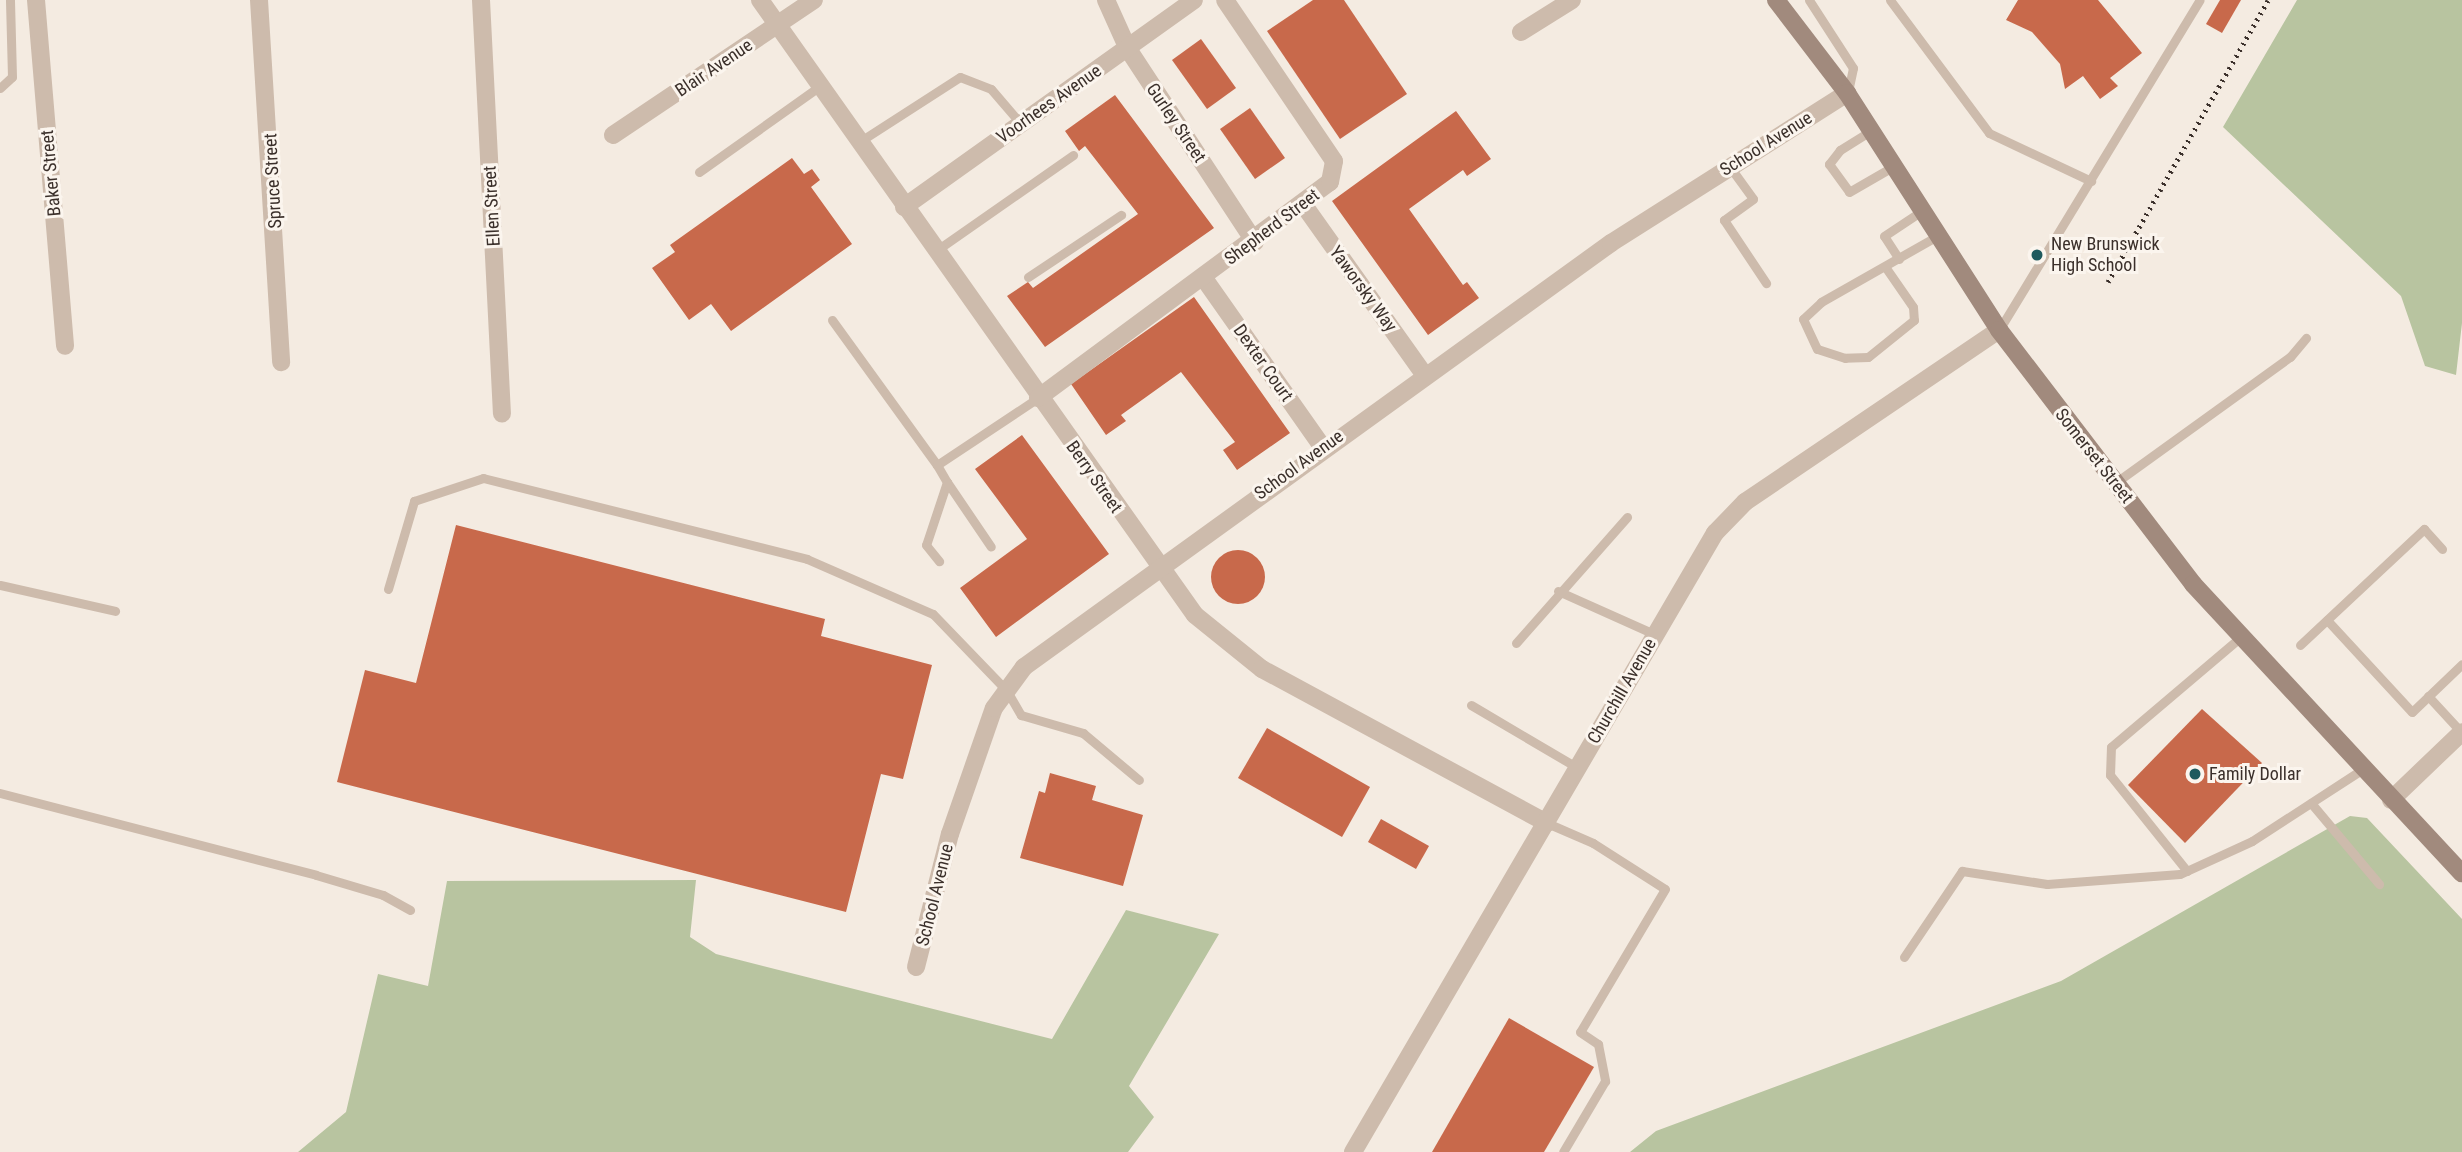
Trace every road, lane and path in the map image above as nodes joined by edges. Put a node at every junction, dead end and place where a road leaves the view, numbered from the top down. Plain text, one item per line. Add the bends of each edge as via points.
1 (10, 0) edge
2 (36, 0) edge
3 (258, 0) edge
4 (481, 0) edge
5 (760, 0) edge
6 (814, 0) edge
7 (1106, 0) edge
8 (1194, 0) edge
9 (1225, 0) edge
10 (1572, 0) edge
11 (1776, 0) edge
12 (1809, 0) edge
13 (1890, 0) edge
14 (2200, 0) edge
15 (778, 25) junction
16 (10, 31) junction
17 (0, 32) edge
18 (1521, 32) dead end
19 (1128, 48) junction
20 (820, 86) junction
21 (0, 88) edge
22 (1847, 93) junction
23 (1021, 124) junction
24 (1872, 130) junction
25 (613, 135) dead end
26 (859, 142) junction
27 (1073, 155) dead end
28 (1895, 165) junction
29 (1730, 167) junction
30 (699, 172) dead end
31 (2091, 181) junction
32 (1303, 204) junction
33 (904, 207) junction
34 (1924, 210) junction
35 (1121, 215) dead end
36 (1939, 235) junction
37 (1255, 242) junction
38 (935, 251) junction
39 (1899, 260) junction
40 (1886, 268) junction
41 (1028, 277) dead end
42 (1203, 277) junction
43 (1766, 283) dead end
44 (832, 320) dead end
45 (1999, 330) junction
46 (2306, 338) dead end
47 (65, 346) dead end
48 (281, 362) dead end
49 (1424, 374) junction
50 (1038, 398) junction
51 (502, 413) dead end
52 (1322, 449) junction
53 (937, 465) junction
54 (947, 482) junction
55 (2115, 483) junction
56 (1628, 517) dead end
57 (991, 547) dead end
58 (2442, 549) dead end
59 (939, 561) dead end
60 (1159, 568) junction
61 (0, 585) edge
62 (388, 589) dead end
63 (1558, 591) junction
64 (115, 611) dead end
65 (2328, 620) junction
66 (1654, 634) junction
67 (2242, 636) junction
68 (1516, 643) dead end
69 (2300, 645) dead end
70 (2462, 664) edge
71 (1007, 691) junction
72 (2428, 696) junction
73 (1471, 705) dead end
74 (2462, 732) edge
75 (1578, 768) junction
76 (2363, 769) junction
77 (1139, 780) dead end
78 (0, 793) edge
79 (2391, 800) junction
80 (2311, 803) junction
81 (1547, 823) junction
82 (2187, 871) junction
83 (2462, 873) edge
84 (2379, 884) dead end
85 (410, 910) dead end
86 (1904, 957) dead end
87 (916, 967) dead end
88 (1355, 1151) edge
89 (1563, 1152) edge

1 - 16 lane
2 - 47 street, Baker Street
3 - 48 street, Spruce Street
4 - 51 street, Ellen Street
5 - 15 street, Berry Street
6 - 15 street, Blair Avenue
7 - 19 street, Gurley Street
8 - 19 street, Voorhees Avenue
9 - 32 street, Shepherd Street via 1334,161 1330,182
10 - 18 street
11 - 22 main road, Somerset Street
12 - 22 lane via 1853,68
13 - 31 lane via 1989,133
14 - 31 lane
15 - 20 street, Berry Street
15 - 25 street, Blair Avenue
16 - 17 lane
16 - 21 lane via 12,77
19 - 23 street, Voorhees Avenue
19 - 37 street, Gurley Street
20 - 26 street, Berry Street
20 - 30 lane
22 - 24 main road, Somerset Street
22 - 29 street, School Avenue
23 - 26 lane via 990,89 960,77
23 - 33 street, Voorhees Avenue
24 - 28 main road, Somerset Street
24 - 28 lane via 1840,149 1829,164 1849,192
26 - 33 street, Berry Street
27 - 38 lane
28 - 34 main road, Somerset Street
29 - 43 lane via 1753,199 1724,220
29 - 49 street, School Avenue
31 - 45 lane
32 - 37 street, Shepherd Street
32 - 49 street, Yaworsky Way
33 - 38 street, Berry Street
34 - 36 main road, Somerset Street
34 - 39 lane via 1884,236
35 - 41 lane
36 - 39 lane
36 - 45 main road, Somerset Street
37 - 42 street, Shepherd Street
38 - 50 street, Berry Street
39 - 40 lane
40 - 40 lane via 1821,302 1803,319 1817,349 1845,358 1868,357 1914,320 1913,307
42 - 50 street, Shepherd Street
42 - 52 street, Dexter Court
44 - 53 lane via 921,449
45 - 55 main road, Somerset Street
45 - 66 street, Churchill Avenue via 1745,502 1715,533
46 - 55 lane via 2290,357
49 - 52 street, School Avenue
50 - 53 lane
50 - 60 street, Berry Street
52 - 60 street, School Avenue
53 - 54 lane
54 - 57 lane
54 - 59 lane via 926,545
55 - 67 main road, Somerset Street
56 - 63 lane
58 - 65 lane via 2424,529
60 - 71 street, School Avenue via 1024,667
60 - 81 street, Berry Street via 1217,637 1262,669
61 - 64 lane
62 - 71 lane via 414,501 483,478 807,559 933,614
63 - 66 lane
63 - 68 lane
65 - 69 lane
65 - 72 lane via 2412,712
66 - 75 street, Churchill Avenue
67 - 76 main road, Somerset Street
67 - 82 lane via 2111,747 2110,775
70 - 72 lane
71 - 77 lane via 1021,715 1083,733
71 - 87 street, School Avenue via 994,708 950,834
72 - 74 lane
73 - 75 lane
74 - 79 street
75 - 81 street, Churchill Avenue
76 - 79 main road, Somerset Street
76 - 80 lane
78 - 85 lane via 316,875 383,895
79 - 83 main road, Somerset Street
80 - 82 lane via 2252,841
80 - 84 lane
81 - 88 street, Churchill Avenue
81 - 89 lane via 1593,843 1665,889 1580,1032 1598,1044 1605,1081
82 - 86 lane via 2110,883 2047,884 1962,871

